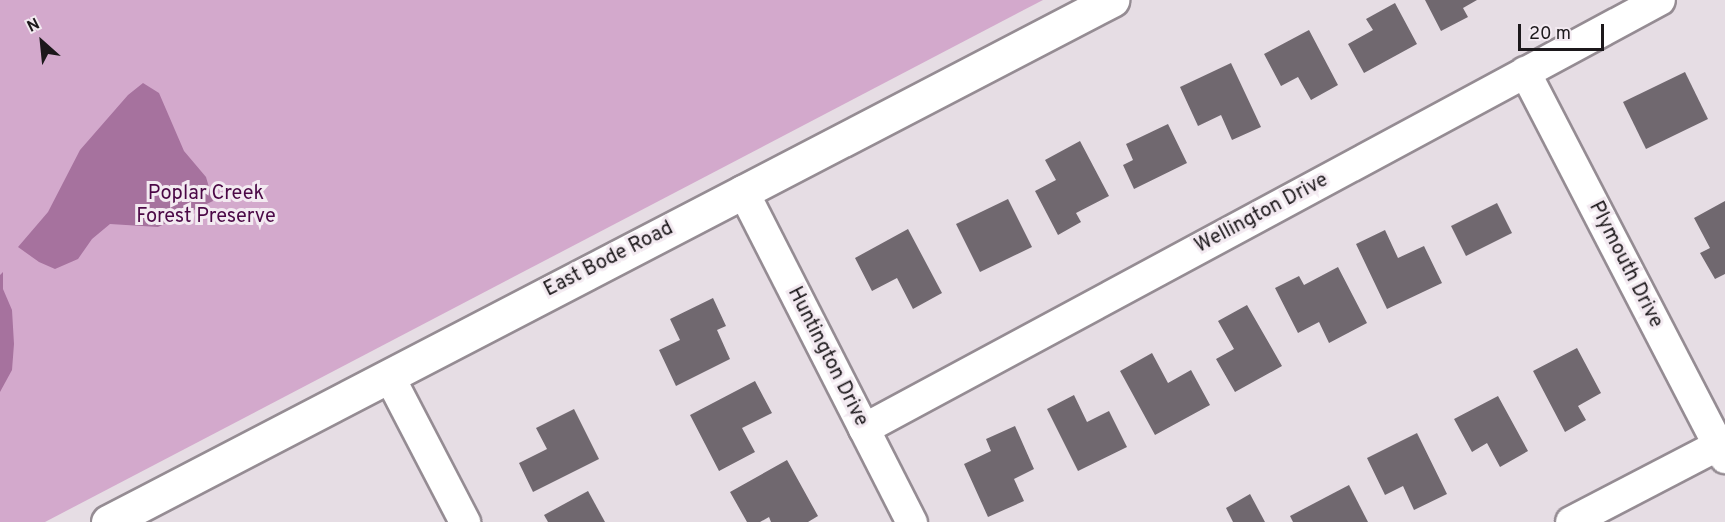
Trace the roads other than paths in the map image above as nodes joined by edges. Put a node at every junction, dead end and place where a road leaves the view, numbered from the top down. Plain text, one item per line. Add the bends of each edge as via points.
1 (1112, 0) edge
2 (1660, 0) edge
3 (1525, 72) junction
4 (743, 191) junction
5 (389, 376) junction
6 (864, 429) junction
7 (1722, 452) edge
8 (108, 522) edge
9 (465, 522) edge
10 (912, 522) edge
11 (1571, 522) edge

1 - 4 street, East Bode Road
2 - 3 street, Wellington Drive
3 - 6 street, Wellington Drive
3 - 7 street, Plymouth Drive
4 - 5 street, East Bode Road
4 - 6 street, Huntington Drive
5 - 8 street, East Bode Road
5 - 9 street
6 - 10 street, Huntington Drive
7 - 11 street

